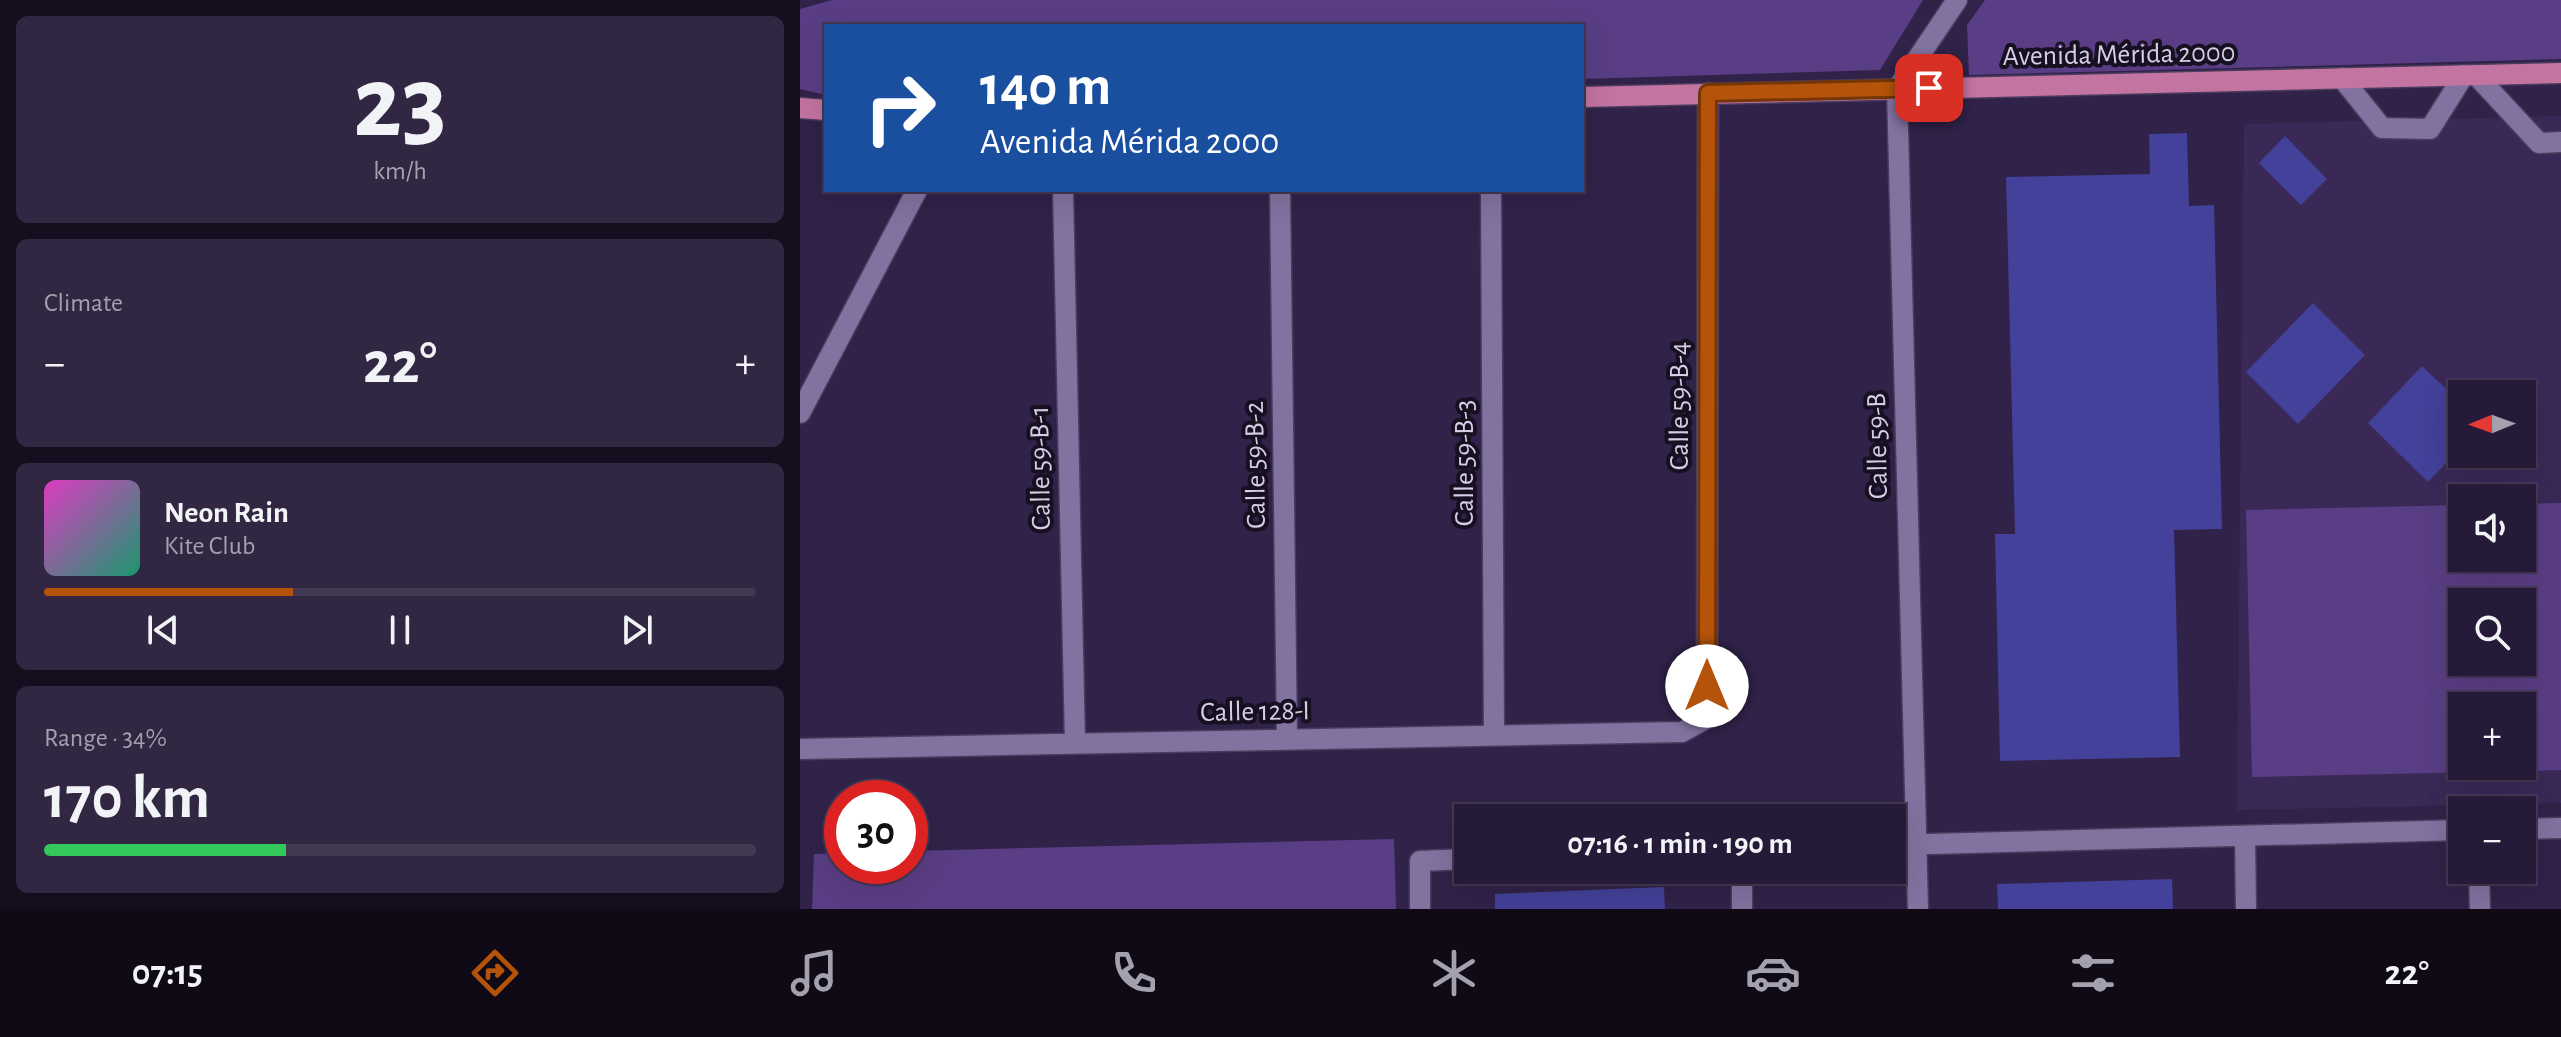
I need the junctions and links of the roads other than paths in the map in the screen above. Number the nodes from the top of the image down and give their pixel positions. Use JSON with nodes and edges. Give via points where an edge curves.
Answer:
{"nodes":[{"id":1,"x":1957,"y":0,"type":"edge"},
{"id":2,"x":2561,"y":73,"type":"edge"},
{"id":3,"x":2470,"y":75,"type":"junction"},
{"id":4,"x":2342,"y":78,"type":"junction"},
{"id":5,"x":1897,"y":89,"type":"junction"},
{"id":6,"x":1708,"y":93,"type":"junction"},
{"id":7,"x":1584,"y":97,"type":"edge"},
{"id":8,"x":800,"y":108,"type":"edge"},
{"id":9,"x":824,"y":113,"type":"edge"},
{"id":10,"x":824,"y":113,"type":"edge"},
{"id":11,"x":800,"y":118,"type":"edge"},
{"id":12,"x":2561,"y":142,"type":"edge"},
{"id":13,"x":916,"y":192,"type":"edge"},
{"id":14,"x":1063,"y":192,"type":"edge"},
{"id":15,"x":1280,"y":192,"type":"edge"},
{"id":16,"x":1491,"y":192,"type":"edge"},
{"id":17,"x":803,"y":401,"type":"edge"},
{"id":18,"x":1707,"y":718,"type":"joint"},
{"id":19,"x":1494,"y":736,"type":"junction"},
{"id":20,"x":1287,"y":740,"type":"junction"},
{"id":21,"x":1075,"y":744,"type":"junction"},
{"id":22,"x":800,"y":749,"type":"edge"},
{"id":23,"x":2561,"y":828,"type":"edge"},
{"id":24,"x":2536,"y":829,"type":"edge"},
{"id":25,"x":2448,"y":830,"type":"edge"},
{"id":26,"x":2245,"y":836,"type":"junction"},
{"id":27,"x":1906,"y":844,"type":"edge"},
{"id":28,"x":1915,"y":844,"type":"junction"},
{"id":29,"x":1454,"y":860,"type":"edge"},
{"id":30,"x":1742,"y":884,"type":"edge"},
{"id":31,"x":2479,"y":884,"type":"edge"},
{"id":32,"x":1420,"y":909,"type":"edge"},
{"id":33,"x":1742,"y":909,"type":"edge"},
{"id":34,"x":1918,"y":909,"type":"edge"},
{"id":35,"x":2246,"y":909,"type":"edge"},
{"id":36,"x":2480,"y":909,"type":"edge"}],
"edges":[{"from":1,"to":5,"type":"street"},
{"from":2,"to":3,"type":"main road","name":"Avenida Mérida 2000"},
{"from":3,"to":4,"type":"main road","name":"Avenida Mérida 2000"},
{"from":3,"to":4,"type":"street","via":[[2430,129],[2382,128]]},
{"from":3,"to":12,"type":"street","via":[[2539,143]]},
{"from":4,"to":5,"type":"main road","name":"Avenida Mérida 2000"},
{"from":5,"to":6,"type":"main road","name":"Avenida Mérida 2000"},
{"from":5,"to":28,"type":"street","name":"Calle 59-B"},
{"from":6,"to":7,"type":"main road","name":"Avenida Mérida 2000"},
{"from":6,"to":18,"type":"street","name":"Calle 59-B-4"},
{"from":8,"to":9,"type":"main road"},
{"from":10,"to":11,"type":"main road"},
{"from":13,"to":17,"type":"street"},
{"from":14,"to":21,"type":"street","name":"Calle 59-B-1"},
{"from":15,"to":20,"type":"street","name":"Calle 59-B-2"},
{"from":16,"to":19,"type":"street","name":"Calle 59-B-3"},
{"from":18,"to":19,"type":"street","name":"Calle 128-I","via":[[1682,732]]},
{"from":19,"to":20,"type":"street","name":"Calle 128-I"},
{"from":20,"to":21,"type":"street","name":"Calle 128-I"},
{"from":21,"to":22,"type":"street","name":"Calle 128-I"},
{"from":23,"to":24,"type":"street"},
{"from":25,"to":26,"type":"street"},
{"from":26,"to":28,"type":"street"},
{"from":26,"to":35,"type":"street"},
{"from":27,"to":28,"type":"street"},
{"from":28,"to":34,"type":"street","name":"Calle 59-B"},
{"from":29,"to":32,"type":"street","via":[[1420,861]]},
{"from":30,"to":33,"type":"street"},
{"from":31,"to":36,"type":"street"}]}
